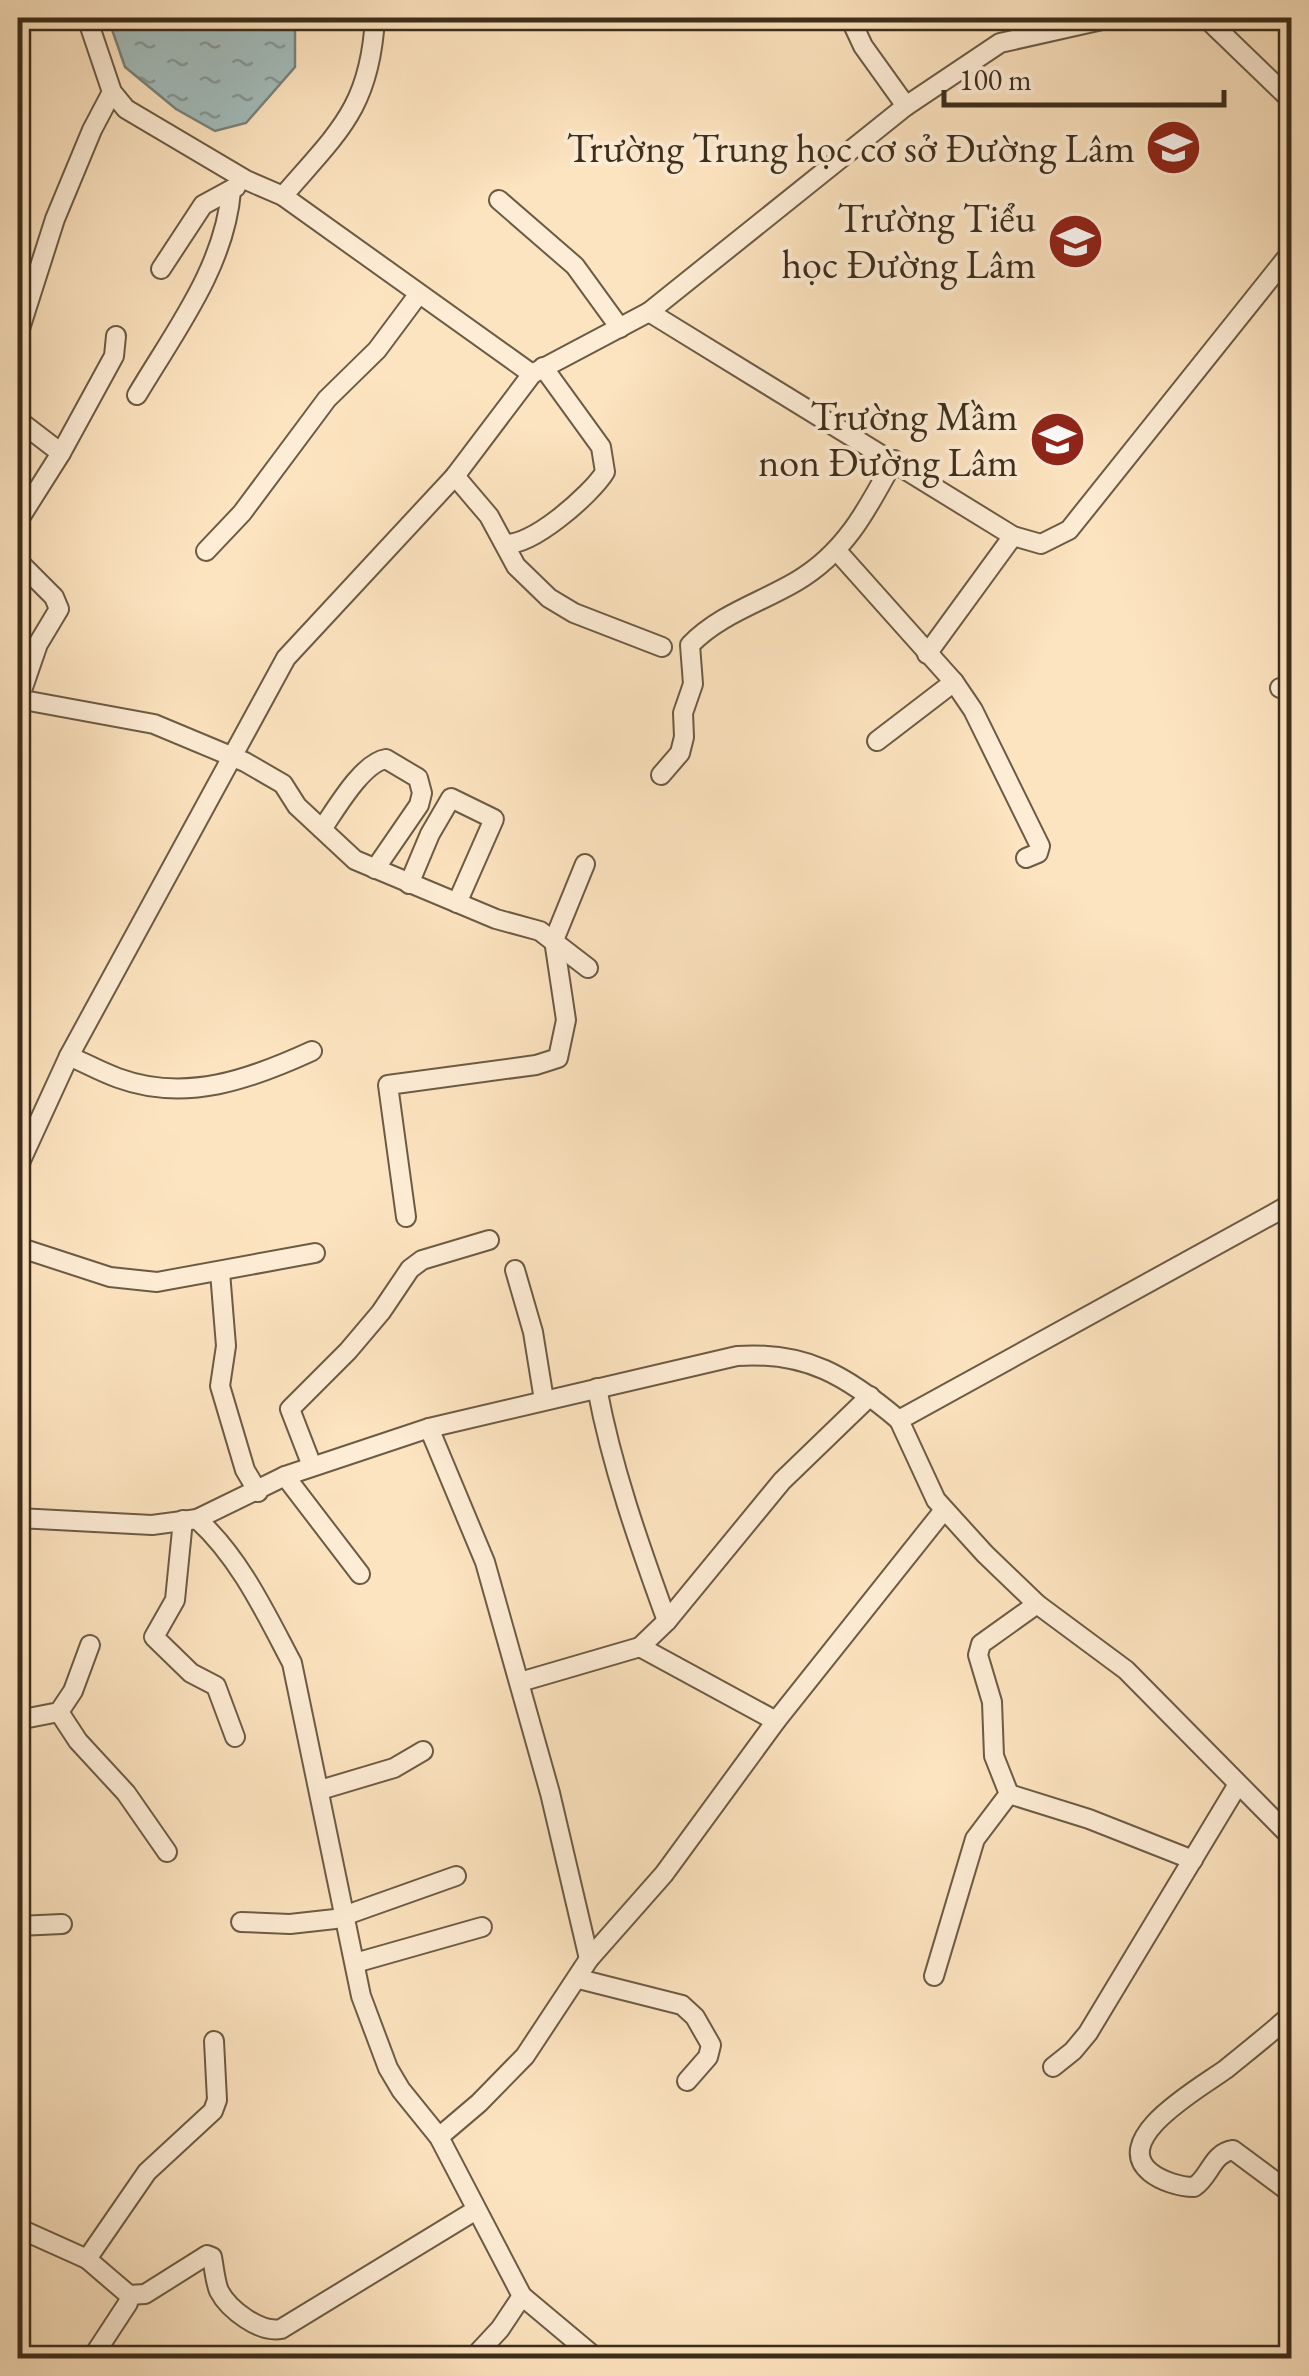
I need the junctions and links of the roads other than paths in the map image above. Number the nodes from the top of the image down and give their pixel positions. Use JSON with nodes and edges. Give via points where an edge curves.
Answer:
{"nodes":[{"id":1,"x":87,"y":18,"type":"edge"},
{"id":2,"x":376,"y":18,"type":"edge"},
{"id":3,"x":850,"y":18,"type":"edge"},
{"id":4,"x":1111,"y":18,"type":"edge"},
{"id":5,"x":1206,"y":18,"type":"edge"},
{"id":6,"x":112,"y":92,"type":"junction"},
{"id":7,"x":1292,"y":102,"type":"edge"},
{"id":8,"x":906,"y":106,"type":"junction"},
{"id":9,"x":239,"y":185,"type":"junction"},
{"id":10,"x":283,"y":196,"type":"junction"},
{"id":11,"x":499,"y":200,"type":"dead end"},
{"id":12,"x":1292,"y":251,"type":"edge"},
{"id":13,"x":161,"y":269,"type":"dead end"},
{"id":14,"x":418,"y":294,"type":"junction"},
{"id":15,"x":648,"y":312,"type":"junction"},
{"id":16,"x":620,"y":328,"type":"junction"},
{"id":17,"x":18,"y":335,"type":"edge"},
{"id":18,"x":116,"y":336,"type":"dead end"},
{"id":19,"x":537,"y":370,"type":"junction"},
{"id":20,"x":137,"y":394,"type":"dead end"},
{"id":21,"x":18,"y":420,"type":"edge"},
{"id":22,"x":61,"y":453,"type":"junction"},
{"id":23,"x":894,"y":460,"type":"junction"},
{"id":24,"x":455,"y":476,"type":"junction"},
{"id":25,"x":18,"y":521,"type":"edge"},
{"id":26,"x":1013,"y":536,"type":"junction"},
{"id":27,"x":504,"y":544,"type":"junction"},
{"id":28,"x":206,"y":551,"type":"dead end"},
{"id":29,"x":837,"y":551,"type":"junction"},
{"id":30,"x":18,"y":562,"type":"edge"},
{"id":31,"x":662,"y":648,"type":"dead end"},
{"id":32,"x":927,"y":654,"type":"junction"},
{"id":33,"x":954,"y":682,"type":"junction"},
{"id":34,"x":18,"y":699,"type":"edge"},
{"id":35,"x":876,"y":741,"type":"dead end"},
{"id":36,"x":232,"y":759,"type":"junction"},
{"id":37,"x":661,"y":775,"type":"dead end"},
{"id":38,"x":322,"y":829,"type":"junction"},
{"id":39,"x":1026,"y":858,"type":"dead end"},
{"id":40,"x":585,"y":864,"type":"dead end"},
{"id":41,"x":374,"y":869,"type":"junction"},
{"id":42,"x":409,"y":884,"type":"junction"},
{"id":43,"x":457,"y":903,"type":"junction"},
{"id":44,"x":554,"y":940,"type":"junction"},
{"id":45,"x":588,"y":968,"type":"dead end"},
{"id":46,"x":312,"y":1050,"type":"dead end"},
{"id":47,"x":68,"y":1056,"type":"junction"},
{"id":48,"x":18,"y":1167,"type":"edge"},
{"id":49,"x":1292,"y":1200,"type":"edge"},
{"id":50,"x":406,"y":1217,"type":"dead end"},
{"id":51,"x":489,"y":1240,"type":"dead end"},
{"id":52,"x":18,"y":1247,"type":"edge"},
{"id":53,"x":316,"y":1253,"type":"dead end"},
{"id":54,"x":515,"y":1270,"type":"dead end"},
{"id":55,"x":220,"y":1272,"type":"junction"},
{"id":56,"x":597,"y":1388,"type":"junction"},
{"id":57,"x":870,"y":1396,"type":"junction"},
{"id":58,"x":544,"y":1400,"type":"junction"},
{"id":59,"x":899,"y":1420,"type":"junction"},
{"id":60,"x":430,"y":1428,"type":"junction"},
{"id":61,"x":312,"y":1466,"type":"junction"},
{"id":62,"x":285,"y":1476,"type":"junction"},
{"id":63,"x":258,"y":1492,"type":"junction"},
{"id":64,"x":944,"y":1510,"type":"junction"},
{"id":65,"x":18,"y":1518,"type":"edge"},
{"id":66,"x":190,"y":1520,"type":"junction"},
{"id":67,"x":360,"y":1574,"type":"dead end"},
{"id":68,"x":1037,"y":1604,"type":"junction"},
{"id":69,"x":667,"y":1621,"type":"junction"},
{"id":70,"x":90,"y":1645,"type":"dead end"},
{"id":71,"x":640,"y":1648,"type":"junction"},
{"id":72,"x":520,"y":1682,"type":"junction"},
{"id":73,"x":59,"y":1712,"type":"junction"},
{"id":74,"x":18,"y":1720,"type":"edge"},
{"id":75,"x":776,"y":1721,"type":"junction"},
{"id":76,"x":235,"y":1737,"type":"dead end"},
{"id":77,"x":424,"y":1751,"type":"dead end"},
{"id":78,"x":1237,"y":1786,"type":"junction"},
{"id":79,"x":320,"y":1790,"type":"junction"},
{"id":80,"x":1009,"y":1794,"type":"junction"},
{"id":81,"x":1292,"y":1838,"type":"edge"},
{"id":82,"x":167,"y":1852,"type":"dead end"},
{"id":83,"x":1193,"y":1860,"type":"junction"},
{"id":84,"x":456,"y":1876,"type":"dead end"},
{"id":85,"x":346,"y":1915,"type":"junction"},
{"id":86,"x":241,"y":1922,"type":"dead end"},
{"id":87,"x":62,"y":1924,"type":"dead end"},
{"id":88,"x":18,"y":1926,"type":"edge"},
{"id":89,"x":482,"y":1927,"type":"dead end"},
{"id":90,"x":589,"y":1960,"type":"junction"},
{"id":91,"x":355,"y":1963,"type":"junction"},
{"id":92,"x":934,"y":1976,"type":"dead end"},
{"id":93,"x":579,"y":1979,"type":"junction"},
{"id":94,"x":1292,"y":2014,"type":"edge"},
{"id":95,"x":214,"y":2040,"type":"dead end"},
{"id":96,"x":1053,"y":2067,"type":"dead end"},
{"id":97,"x":687,"y":2081,"type":"dead end"},
{"id":98,"x":438,"y":2137,"type":"junction"},
{"id":99,"x":1292,"y":2194,"type":"edge"},
{"id":100,"x":476,"y":2210,"type":"junction"},
{"id":101,"x":18,"y":2228,"type":"edge"},
{"id":102,"x":88,"y":2260,"type":"junction"},
{"id":103,"x":129,"y":2295,"type":"junction"},
{"id":104,"x":522,"y":2296,"type":"junction"},
{"id":105,"x":589,"y":2356,"type":"edge"},
{"id":106,"x":92,"y":2358,"type":"edge"},
{"id":107,"x":473,"y":2358,"type":"edge"}],
"edges":[{"from":1,"to":6,"type":"street"},
{"from":2,"to":10,"type":"street","via":[[367,80],[351,114]]},
{"from":3,"to":8,"type":"street"},
{"from":4,"to":8,"type":"street","via":[[1000,43]]},
{"from":5,"to":7,"type":"street"},
{"from":6,"to":9,"type":"street"},
{"from":6,"to":17,"type":"street","via":[[56,219]]},
{"from":8,"to":15,"type":"street"},
{"from":9,"to":10,"type":"street"},
{"from":9,"to":13,"type":"street","via":[[202,205]]},
{"from":9,"to":20,"type":"street","via":[[217,254]]},
{"from":10,"to":14,"type":"street"},
{"from":11,"to":16,"type":"street","via":[[575,266]]},
{"from":12,"to":26,"type":"street","via":[[1069,530],[1041,544]]},
{"from":14,"to":19,"type":"street"},
{"from":14,"to":28,"type":"street"},
{"from":15,"to":16,"type":"street"},
{"from":15,"to":23,"type":"street"},
{"from":16,"to":19,"type":"street"},
{"from":18,"to":22,"type":"street","via":[[114,356]]},
{"from":19,"to":24,"type":"street"},
{"from":19,"to":27,"type":"street","via":[[601,448],[606,472],[563,516],[526,541]]},
{"from":21,"to":22,"type":"street"},
{"from":22,"to":25,"type":"street"},
{"from":23,"to":26,"type":"street"},
{"from":23,"to":29,"type":"street"},
{"from":24,"to":27,"type":"street","via":[[490,516]]},
{"from":24,"to":36,"type":"street","via":[[286,658]]},
{"from":26,"to":32,"type":"street"},
{"from":27,"to":31,"type":"street","via":[[524,576],[558,604]]},
{"from":29,"to":32,"type":"street"},
{"from":29,"to":37,"type":"street","via":[[799,580],[708,626],[690,646],[684,737]]},
{"from":30,"to":34,"type":"street","via":[[58,609]]},
{"from":32,"to":33,"type":"street"},
{"from":33,"to":35,"type":"street"},
{"from":33,"to":39,"type":"street","via":[[1040,846]]},
{"from":34,"to":36,"type":"street","via":[[154,724]]},
{"from":36,"to":38,"type":"street","via":[[283,784]]},
{"from":36,"to":47,"type":"street"},
{"from":38,"to":41,"type":"street"},
{"from":38,"to":41,"type":"street","via":[[376,760],[386,758],[418,778],[419,805]]},
{"from":40,"to":44,"type":"street"},
{"from":41,"to":42,"type":"street"},
{"from":42,"to":43,"type":"street"},
{"from":42,"to":43,"type":"street","via":[[451,798],[494,819]]},
{"from":43,"to":44,"type":"street"},
{"from":44,"to":45,"type":"street"},
{"from":44,"to":50,"type":"street","via":[[566,1020],[558,1058],[388,1085]]},
{"from":46,"to":47,"type":"street","via":[[262,1074],[194,1090],[121,1080]]},
{"from":47,"to":48,"type":"street"},
{"from":49,"to":59,"type":"street"},
{"from":51,"to":61,"type":"street","via":[[410,1269],[381,1312],[290,1409]]},
{"from":52,"to":55,"type":"street","via":[[110,1277],[157,1282]]},
{"from":53,"to":55,"type":"street"},
{"from":54,"to":58,"type":"street"},
{"from":55,"to":63,"type":"street","via":[[226,1346],[220,1386]]},
{"from":56,"to":57,"type":"street","via":[[767,1354],[838,1374]]},
{"from":56,"to":58,"type":"street"},
{"from":56,"to":69,"type":"street","via":[[618,1478]]},
{"from":57,"to":59,"type":"street"},
{"from":57,"to":69,"type":"street","via":[[782,1481]]},
{"from":58,"to":60,"type":"street"},
{"from":59,"to":64,"type":"street"},
{"from":60,"to":61,"type":"street"},
{"from":60,"to":72,"type":"street","via":[[485,1562]]},
{"from":61,"to":62,"type":"street"},
{"from":62,"to":63,"type":"street"},
{"from":62,"to":67,"type":"street"},
{"from":63,"to":66,"type":"street"},
{"from":64,"to":68,"type":"street"},
{"from":64,"to":75,"type":"street"},
{"from":65,"to":66,"type":"street","via":[[152,1525]]},
{"from":66,"to":76,"type":"street","via":[[175,1600],[154,1637],[191,1673],[216,1686]]},
{"from":66,"to":79,"type":"street","via":[[221,1540],[269,1615],[292,1663]]},
{"from":68,"to":78,"type":"street","via":[[1126,1670]]},
{"from":68,"to":80,"type":"street","via":[[981,1644],[978,1656],[992,1702],[994,1756]]},
{"from":69,"to":71,"type":"street"},
{"from":70,"to":73,"type":"street"},
{"from":71,"to":72,"type":"street"},
{"from":71,"to":75,"type":"street"},
{"from":72,"to":90,"type":"street"},
{"from":73,"to":74,"type":"street"},
{"from":73,"to":82,"type":"street"},
{"from":75,"to":90,"type":"street","via":[[664,1874]]},
{"from":77,"to":79,"type":"street","via":[[394,1768]]},
{"from":78,"to":81,"type":"street"},
{"from":78,"to":83,"type":"street"},
{"from":79,"to":85,"type":"street"},
{"from":80,"to":83,"type":"street"},
{"from":80,"to":92,"type":"street","via":[[975,1839]]},
{"from":83,"to":96,"type":"street","via":[[1088,2033]]},
{"from":84,"to":85,"type":"street"},
{"from":85,"to":86,"type":"street","via":[[290,1924]]},
{"from":85,"to":91,"type":"street"},
{"from":87,"to":88,"type":"street"},
{"from":89,"to":91,"type":"street"},
{"from":90,"to":93,"type":"street"},
{"from":91,"to":98,"type":"street","via":[[388,2068]]},
{"from":93,"to":97,"type":"street","via":[[682,2005],[696,2017],[710,2044]]},
{"from":93,"to":98,"type":"street","via":[[525,2056]]},
{"from":94,"to":99,"type":"street","via":[[1162,2115],[1139,2153],[1156,2178],[1194,2188],[1219,2156],[1233,2150]]},
{"from":95,"to":102,"type":"street","via":[[213,2111],[147,2172]]},
{"from":98,"to":100,"type":"street"},
{"from":100,"to":103,"type":"street","via":[[270,2332],[219,2290],[207,2255],[145,2294]]},
{"from":100,"to":104,"type":"street"},
{"from":101,"to":102,"type":"street"},
{"from":102,"to":103,"type":"street"},
{"from":103,"to":106,"type":"street"},
{"from":104,"to":105,"type":"street"},
{"from":104,"to":107,"type":"street"}]}
